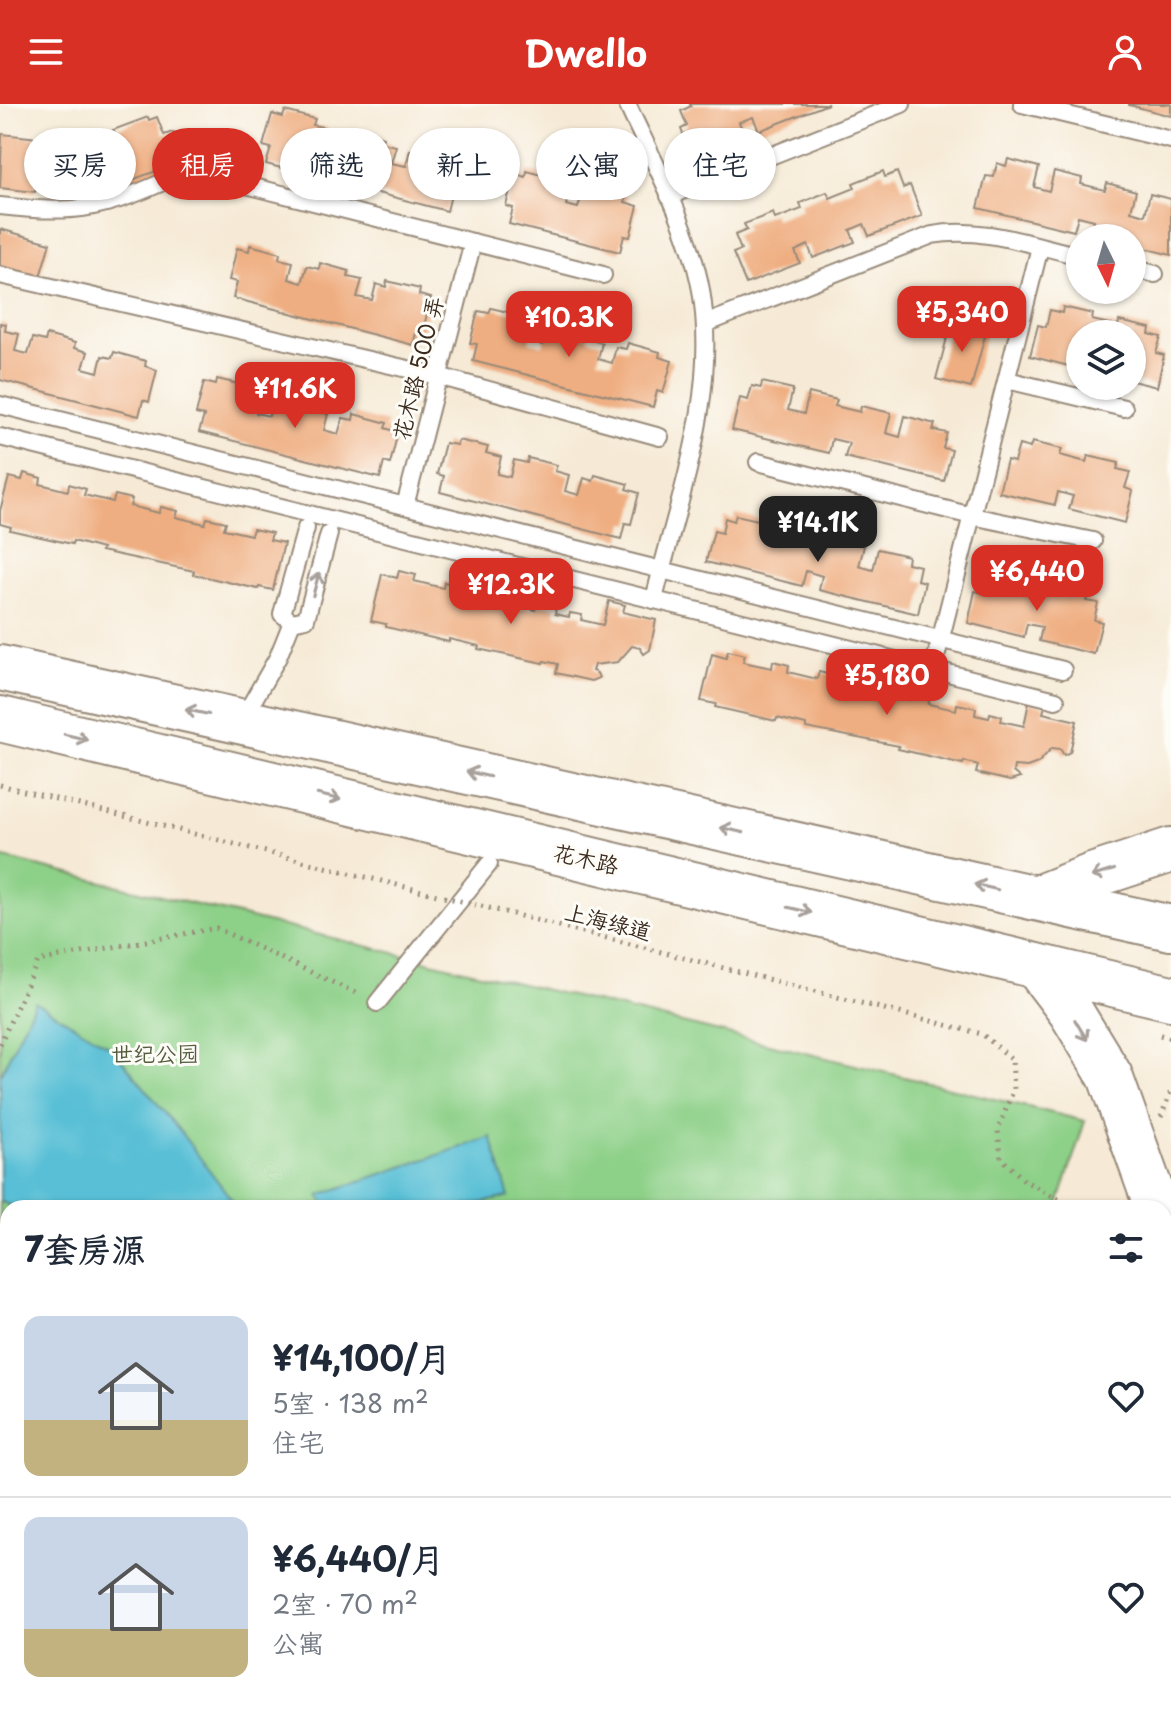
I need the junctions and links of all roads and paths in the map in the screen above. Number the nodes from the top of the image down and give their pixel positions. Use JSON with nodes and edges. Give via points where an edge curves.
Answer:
{"nodes":[{"id":1,"x":627,"y":104,"type":"edge"},
{"id":2,"x":902,"y":104,"type":"edge"},
{"id":3,"x":1022,"y":104,"type":"edge"},
{"id":4,"x":1171,"y":140,"type":"edge"},
{"id":5,"x":776,"y":154,"type":"edge"},
{"id":6,"x":664,"y":185,"type":"edge"},
{"id":7,"x":152,"y":187,"type":"edge"},
{"id":8,"x":264,"y":190,"type":"edge"},
{"id":9,"x":671,"y":200,"type":"edge"},
{"id":10,"x":0,"y":206,"type":"edge"},
{"id":11,"x":473,"y":242,"type":"junction"},
{"id":12,"x":1040,"y":247,"type":"junction"},
{"id":13,"x":1066,"y":253,"type":"edge"},
{"id":14,"x":1146,"y":272,"type":"edge"},
{"id":15,"x":1155,"y":274,"type":"dead end"},
{"id":16,"x":0,"y":275,"type":"edge"},
{"id":17,"x":603,"y":275,"type":"dead end"},
{"id":18,"x":705,"y":324,"type":"junction"},
{"id":19,"x":438,"y":376,"type":"junction"},
{"id":20,"x":1007,"y":380,"type":"junction"},
{"id":21,"x":0,"y":405,"type":"edge"},
{"id":22,"x":1124,"y":408,"type":"dead end"},
{"id":23,"x":0,"y":437,"type":"edge"},
{"id":24,"x":660,"y":437,"type":"dead end"},
{"id":25,"x":758,"y":462,"type":"dead end"},
{"id":26,"x":276,"y":474,"type":"junction"},
{"id":27,"x":398,"y":504,"type":"junction"},
{"id":28,"x":285,"y":508,"type":"junction"},
{"id":29,"x":972,"y":516,"type":"junction"},
{"id":30,"x":306,"y":528,"type":"junction"},
{"id":31,"x":364,"y":528,"type":"junction"},
{"id":32,"x":329,"y":534,"type":"junction"},
{"id":33,"x":1093,"y":541,"type":"dead end"},
{"id":34,"x":661,"y":569,"type":"junction"},
{"id":35,"x":654,"y":600,"type":"junction"},
{"id":36,"x":292,"y":622,"type":"junction"},
{"id":37,"x":941,"y":639,"type":"junction"},
{"id":38,"x":0,"y":668,"type":"edge"},
{"id":39,"x":933,"y":669,"type":"junction"},
{"id":40,"x":1063,"y":670,"type":"dead end"},
{"id":41,"x":1056,"y":700,"type":"dead end"},
{"id":42,"x":0,"y":719,"type":"edge"},
{"id":43,"x":242,"y":721,"type":"junction"},
{"id":44,"x":0,"y":785,"type":"edge"},
{"id":45,"x":1171,"y":850,"type":"edge"},
{"id":46,"x":489,"y":864,"type":"dead end"},
{"id":47,"x":1037,"y":898,"type":"junction"},
{"id":48,"x":1171,"y":928,"type":"edge"},
{"id":49,"x":1036,"y":966,"type":"junction"},
{"id":50,"x":1171,"y":998,"type":"edge"},
{"id":51,"x":377,"y":1003,"type":"joint"},
{"id":52,"x":0,"y":1044,"type":"edge"},
{"id":53,"x":1171,"y":1179,"type":"edge"},
{"id":54,"x":1060,"y":1200,"type":"edge"},
{"id":55,"x":1156,"y":1200,"type":"edge"},
{"id":56,"x":1162,"y":1200,"type":"edge"}],
"edges":[{"from":1,"to":6,"type":"lane"},
{"from":2,"to":5,"type":"lane"},
{"from":3,"to":4,"type":"lane"},
{"from":7,"to":10,"type":"lane","via":[[122,201],[81,209]]},
{"from":8,"to":11,"type":"lane"},
{"from":9,"to":18,"type":"lane","via":[[692,255]]},
{"from":11,"to":17,"type":"lane"},
{"from":11,"to":19,"type":"lane","name":"花木路 500 弄"},
{"from":12,"to":13,"type":"lane"},
{"from":12,"to":18,"type":"lane","via":[[976,232],[932,235]]},
{"from":12,"to":20,"type":"lane"},
{"from":14,"to":15,"type":"lane"},
{"from":16,"to":19,"type":"lane"},
{"from":18,"to":34,"type":"lane","via":[[693,457]]},
{"from":19,"to":24,"type":"lane"},
{"from":19,"to":27,"type":"lane","name":"花木路 500 弄"},
{"from":20,"to":22,"type":"lane"},
{"from":20,"to":29,"type":"lane"},
{"from":21,"to":26,"type":"lane"},
{"from":23,"to":28,"type":"lane"},
{"from":25,"to":29,"type":"lane"},
{"from":26,"to":27,"type":"lane"},
{"from":26,"to":28,"type":"lane"},
{"from":27,"to":31,"type":"lane"},
{"from":27,"to":34,"type":"lane"},
{"from":28,"to":30,"type":"lane"},
{"from":28,"to":31,"type":"lane"},
{"from":29,"to":33,"type":"lane"},
{"from":29,"to":37,"type":"lane"},
{"from":30,"to":32,"type":"lane"},
{"from":30,"to":36,"type":"lane","via":[[282,614]]},
{"from":31,"to":32,"type":"lane"},
{"from":31,"to":35,"type":"lane"},
{"from":36,"to":32,"type":"lane","one_way":true,"via":[[306,619]]},
{"from":34,"to":35,"type":"lane"},
{"from":34,"to":37,"type":"lane"},
{"from":35,"to":39,"type":"lane"},
{"from":36,"to":43,"type":"lane"},
{"from":37,"to":39,"type":"lane"},
{"from":37,"to":40,"type":"lane"},
{"from":43,"to":38,"type":"main road","one_way":true},
{"from":39,"to":41,"type":"lane"},
{"from":42,"to":49,"type":"main road","name":"花木路","one_way":true},
{"from":47,"to":43,"type":"main road","one_way":true},
{"from":44,"to":54,"type":"path","name":"上海绿道","bridge":true,"via":[[982,1034],[1012,1059],[1014,1089],[998,1129],[1001,1158],[1025,1181]]},
{"from":45,"to":47,"type":"main road","one_way":true},
{"from":46,"to":51,"type":"lane"},
{"from":47,"to":48,"type":"main road"},
{"from":49,"to":50,"type":"main road","name":"花木路"},
{"from":49,"to":55,"type":"main road","one_way":true,"via":[[1110,1076]]},
{"from":51,"to":52,"type":"path","via":[[216,928],[38,961]]},
{"from":53,"to":56,"type":"main road"}]}
